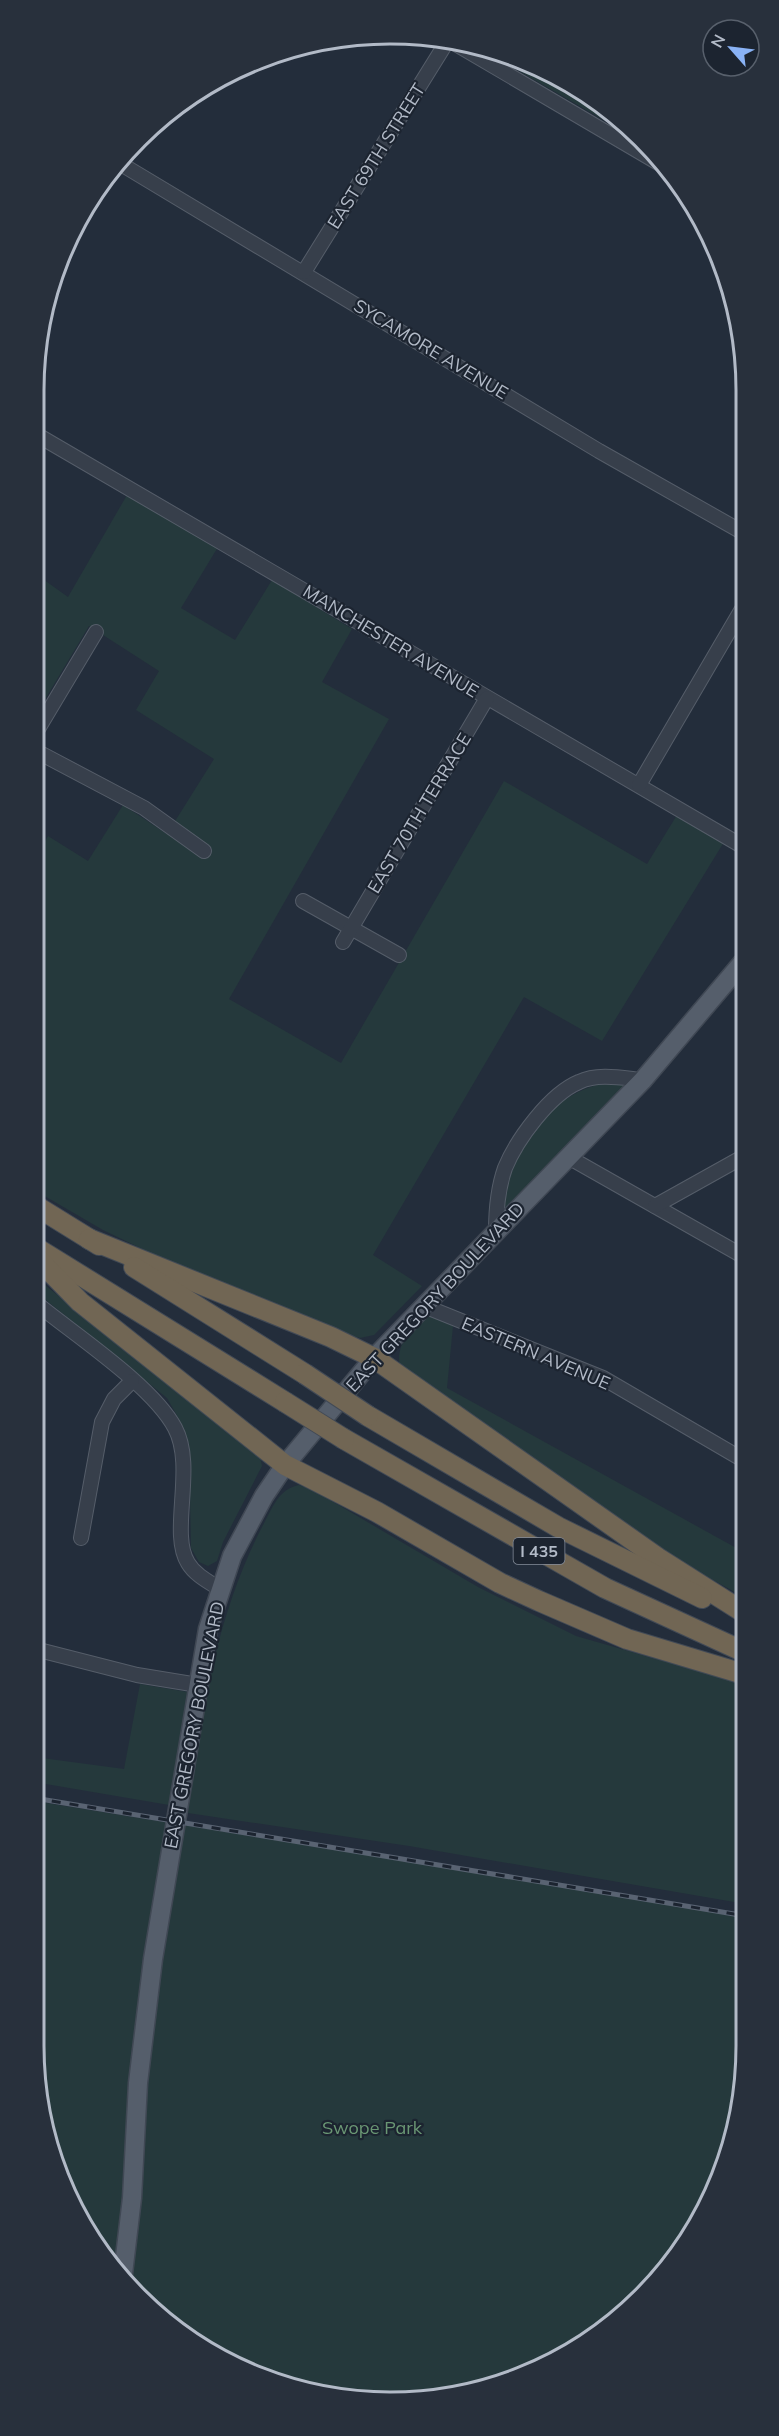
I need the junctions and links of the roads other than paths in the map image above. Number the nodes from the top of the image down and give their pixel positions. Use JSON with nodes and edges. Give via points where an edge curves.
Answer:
{"nodes":[{"id":1,"x":443,"y":48,"type":"edge"},
{"id":2,"x":470,"y":53,"type":"edge"},
{"id":3,"x":643,"y":154,"type":"edge"},
{"id":4,"x":125,"y":166,"type":"edge"},
{"id":5,"x":304,"y":272,"type":"junction"},
{"id":6,"x":44,"y":439,"type":"edge"},
{"id":7,"x":736,"y":528,"type":"edge"},
{"id":8,"x":736,"y":619,"type":"edge"},
{"id":9,"x":96,"y":632,"type":"dead end"},
{"id":10,"x":487,"y":698,"type":"junction"},
{"id":11,"x":44,"y":719,"type":"edge"},
{"id":12,"x":44,"y":755,"type":"edge"},
{"id":13,"x":639,"y":785,"type":"junction"},
{"id":14,"x":736,"y":842,"type":"edge"},
{"id":15,"x":204,"y":851,"type":"dead end"},
{"id":16,"x":303,"y":901,"type":"dead end"},
{"id":17,"x":351,"y":928,"type":"junction"},
{"id":18,"x":343,"y":942,"type":"dead end"},
{"id":19,"x":399,"y":955,"type":"dead end"},
{"id":20,"x":736,"y":970,"type":"edge"},
{"id":21,"x":642,"y":1080,"type":"junction"},
{"id":22,"x":570,"y":1158,"type":"junction"},
{"id":23,"x":736,"y":1161,"type":"edge"},
{"id":24,"x":655,"y":1206,"type":"junction"},
{"id":25,"x":44,"y":1211,"type":"edge"},
{"id":26,"x":496,"y":1231,"type":"junction"},
{"id":27,"x":89,"y":1239,"type":"junction"},
{"id":28,"x":44,"y":1252,"type":"edge"},
{"id":29,"x":736,"y":1252,"type":"edge"},
{"id":30,"x":44,"y":1265,"type":"edge"},
{"id":31,"x":424,"y":1306,"type":"junction"},
{"id":32,"x":44,"y":1310,"type":"edge"},
{"id":33,"x":374,"y":1358,"type":"junction"},
{"id":34,"x":132,"y":1381,"type":"junction"},
{"id":35,"x":736,"y":1455,"type":"edge"},
{"id":36,"x":285,"y":1465,"type":"junction"},
{"id":37,"x":81,"y":1538,"type":"dead end"},
{"id":38,"x":220,"y":1589,"type":"junction"},
{"id":39,"x":736,"y":1607,"type":"edge"},
{"id":40,"x":736,"y":1613,"type":"edge"},
{"id":41,"x":736,"y":1648,"type":"edge"},
{"id":42,"x":44,"y":1651,"type":"edge"},
{"id":43,"x":736,"y":1672,"type":"edge"},
{"id":44,"x":198,"y":1685,"type":"junction"},
{"id":45,"x":124,"y":2268,"type":"edge"}],
"edges":[{"from":1,"to":5,"type":"street","name":"EAST 69TH STREET"},
{"from":2,"to":3,"type":"street"},
{"from":4,"to":5,"type":"street","name":"SYCAMORE AVENUE"},
{"from":5,"to":7,"type":"street","name":"SYCAMORE AVENUE","via":[[599,451]]},
{"from":6,"to":10,"type":"street","name":"MANCHESTER AVENUE"},
{"from":8,"to":13,"type":"street"},
{"from":9,"to":11,"type":"street"},
{"from":10,"to":13,"type":"street","name":"MANCHESTER AVENUE"},
{"from":10,"to":17,"type":"street","name":"EAST 70TH TERRACE"},
{"from":12,"to":15,"type":"street","via":[[144,808]]},
{"from":13,"to":14,"type":"street","name":"MANCHESTER AVENUE"},
{"from":16,"to":17,"type":"street"},
{"from":17,"to":18,"type":"street","name":"EAST 70TH TERRACE"},
{"from":17,"to":19,"type":"street"},
{"from":20,"to":21,"type":"main road","name":"EAST GREGORY BOULEVARD"},
{"from":21,"to":22,"type":"main road","name":"EAST GREGORY BOULEVARD"},
{"from":21,"to":26,"type":"street","via":[[606,1077],[579,1082],[547,1105],[506,1166],[496,1210]]},
{"from":22,"to":24,"type":"street"},
{"from":22,"to":26,"type":"main road","name":"EAST GREGORY BOULEVARD"},
{"from":23,"to":24,"type":"street"},
{"from":24,"to":29,"type":"street"},
{"from":25,"to":27,"type":"highway","number":"I 435"},
{"from":26,"to":31,"type":"main road","name":"EAST GREGORY BOULEVARD"},
{"from":27,"to":33,"type":"highway"},
{"from":27,"to":40,"type":"highway","number":"I 435","bridge":true,"via":[[368,1416],[558,1527]]},
{"from":28,"to":41,"type":"highway","number":"I 435","bridge":true,"via":[[344,1439],[605,1588]]},
{"from":30,"to":36,"type":"highway","via":[[80,1302]]},
{"from":31,"to":33,"type":"main road","name":"EAST GREGORY BOULEVARD"},
{"from":31,"to":35,"type":"street","name":"EASTERN AVENUE","via":[[603,1378]]},
{"from":32,"to":34,"type":"street"},
{"from":33,"to":36,"type":"main road","name":"EAST GREGORY BOULEVARD"},
{"from":33,"to":39,"type":"highway","via":[[658,1558]]},
{"from":34,"to":37,"type":"street","via":[[114,1399],[102,1422]]},
{"from":34,"to":38,"type":"street","via":[[160,1404],[176,1430],[184,1462],[183,1552],[194,1571]]},
{"from":36,"to":38,"type":"main road","name":"EAST GREGORY BOULEVARD","via":[[246,1529]]},
{"from":36,"to":43,"type":"highway","via":[[539,1601],[627,1639]]},
{"from":38,"to":44,"type":"main road","name":"EAST GREGORY BOULEVARD"},
{"from":42,"to":44,"type":"street","via":[[137,1675]]},
{"from":44,"to":45,"type":"main road","name":"EAST GREGORY BOULEVARD","via":[[145,2021]]}]}
